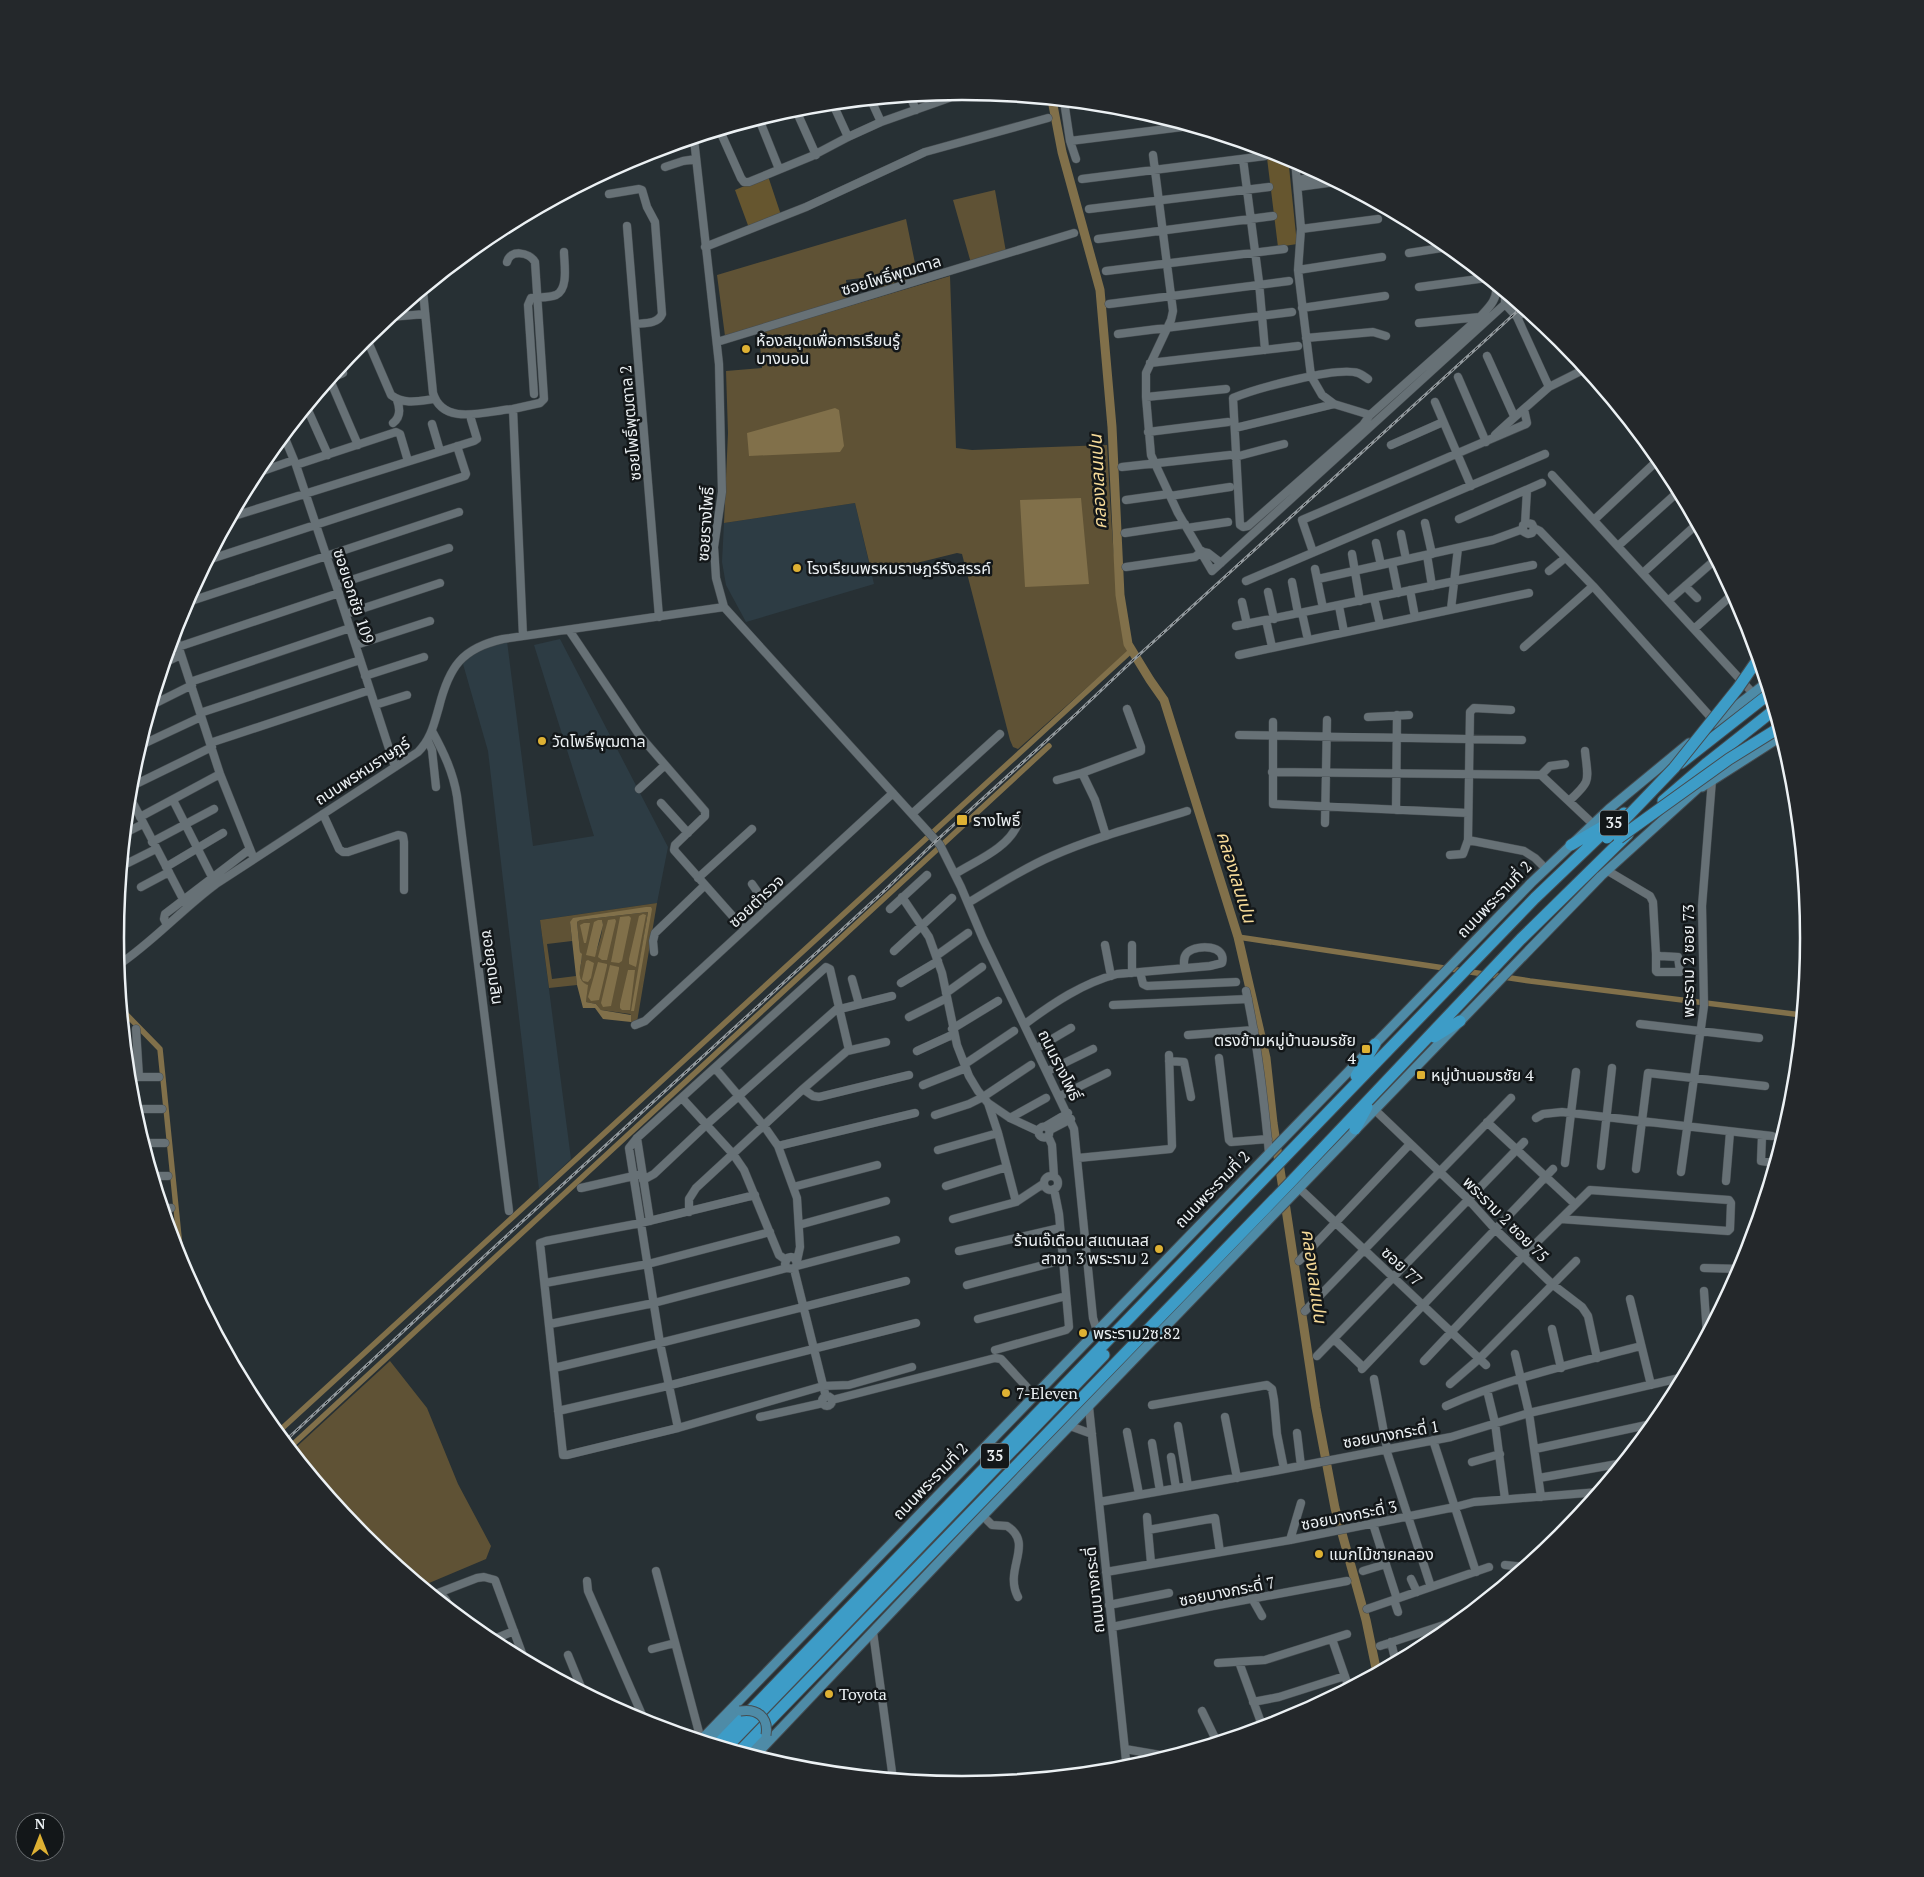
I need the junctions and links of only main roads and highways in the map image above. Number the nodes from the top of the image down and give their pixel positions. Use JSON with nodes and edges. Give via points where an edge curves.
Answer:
{"nodes":[{"id":1,"x":1754,"y":664,"type":"edge"},
{"id":2,"x":1760,"y":680,"type":"edge"},
{"id":3,"x":1761,"y":687,"type":"edge"},
{"id":4,"x":1765,"y":697,"type":"edge"},
{"id":5,"x":1770,"y":713,"type":"edge"},
{"id":6,"x":1726,"y":714,"type":"junction"},
{"id":7,"x":1773,"y":728,"type":"edge"},
{"id":8,"x":1774,"y":731,"type":"edge"},
{"id":9,"x":1776,"y":739,"type":"edge"},
{"id":10,"x":1693,"y":792,"type":"junction"},
{"id":11,"x":1619,"y":818,"type":"junction"},
{"id":12,"x":1571,"y":845,"type":"junction"},
{"id":13,"x":1460,"y":1021,"type":"junction"},
{"id":14,"x":1376,"y":1044,"type":"junction"},
{"id":15,"x":1422,"y":1044,"type":"junction"},
{"id":16,"x":1375,"y":1093,"type":"junction"},
{"id":17,"x":1355,"y":1129,"type":"junction"},
{"id":18,"x":1302,"y":1138,"type":"junction"},
{"id":19,"x":1294,"y":1186,"type":"junction"},
{"id":20,"x":759,"y":1722,"type":"junction"},
{"id":21,"x":704,"y":1737,"type":"edge"},
{"id":22,"x":714,"y":1739,"type":"edge"},
{"id":23,"x":721,"y":1741,"type":"edge"},
{"id":24,"x":731,"y":1744,"type":"edge"},
{"id":25,"x":741,"y":1747,"type":"edge"},
{"id":26,"x":743,"y":1747,"type":"edge"},
{"id":27,"x":751,"y":1750,"type":"edge"},
{"id":28,"x":759,"y":1751,"type":"edge"}],
"edges":[{"from":1,"to":20,"type":"highway","bridge":true,"via":[[1664,780],[1528,914]]},
{"from":2,"to":6,"type":"main road"},
{"from":3,"to":6,"type":"main road","name":"ถนนพระรามที่ 2","number":"35"},
{"from":4,"to":11,"type":"highway","name":"ถนนพระรามที่ 2","number":"35","via":[[1685,760]]},
{"from":5,"to":15,"type":"highway","number":"35","via":[[1643,820],[1580,880]]},
{"from":6,"to":12,"type":"main road","name":"ถนนพระรามที่ 2","number":"35","via":[[1638,785]]},
{"from":7,"to":10,"type":"main road","number":"35"},
{"from":8,"to":20,"type":"highway","bridge":true,"via":[[1729,759],[1619,838],[1578,876]]},
{"from":9,"to":10,"type":"main road"},
{"from":10,"to":13,"type":"main road","number":"35","via":[[1608,871]]},
{"from":11,"to":12,"type":"highway"},
{"from":11,"to":18,"type":"highway","name":"ถนนพระรามที่ 2","number":"35","via":[[1535,898]]},
{"from":12,"to":14,"type":"main road","name":"ถนนพระรามที่ 2","number":"35"},
{"from":13,"to":15,"type":"highway"},
{"from":13,"to":17,"type":"main road","number":"35"},
{"from":14,"to":18,"type":"highway","via":[[1356,1076]]},
{"from":14,"to":21,"type":"main road","name":"ถนนพระรามที่ 2","number":"35"},
{"from":15,"to":16,"type":"highway","number":"35"},
{"from":16,"to":17,"type":"highway"},
{"from":16,"to":19,"type":"highway","number":"35"},
{"from":17,"to":19,"type":"main road","number":"35"},
{"from":18,"to":23,"type":"highway","name":"ถนนพระรามที่ 2","number":"35"},
{"from":19,"to":26,"type":"highway","number":"35","via":[[1276,1197]]},
{"from":19,"to":28,"type":"main road","number":"35","via":[[1289,1199]]},
{"from":20,"to":24,"type":"highway"},
{"from":20,"to":25,"type":"highway"},
{"from":22,"to":27,"type":"main road","bridge":true,"via":[[740,1711],[752,1710],[764,1718],[766,1735]]}]}
